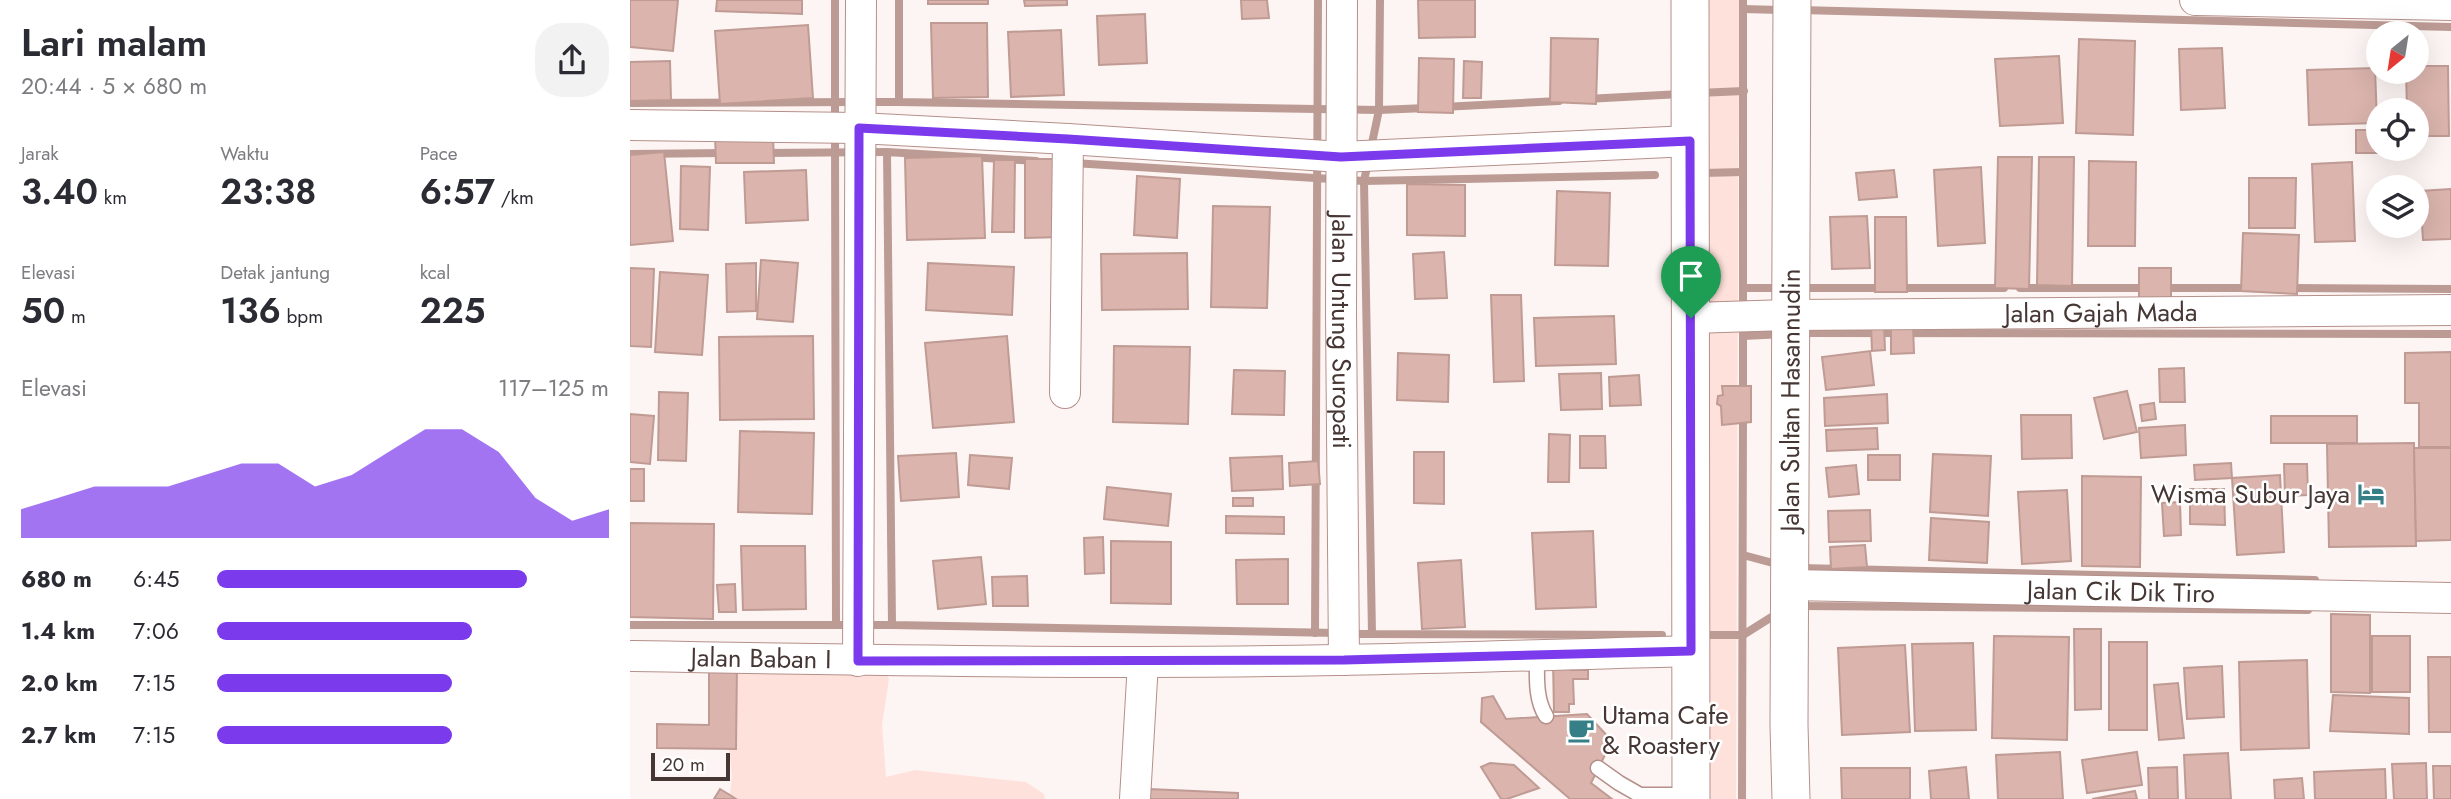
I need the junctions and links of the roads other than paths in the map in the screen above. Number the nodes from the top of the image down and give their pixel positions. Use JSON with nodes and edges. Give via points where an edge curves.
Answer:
{"nodes":[{"id":1,"x":861,"y":0,"type":"edge"},
{"id":2,"x":1342,"y":0,"type":"edge"},
{"id":3,"x":1690,"y":0,"type":"edge"},
{"id":4,"x":1792,"y":0,"type":"edge"},
{"id":5,"x":2195,"y":0,"type":"edge"},
{"id":6,"x":2451,"y":5,"type":"edge"},
{"id":7,"x":630,"y":125,"type":"edge"},
{"id":8,"x":1068,"y":139,"type":"junction"},
{"id":9,"x":1690,"y":141,"type":"junction"},
{"id":10,"x":859,"y":144,"type":"junction"},
{"id":11,"x":1341,"y":157,"type":"junction"},
{"id":12,"x":2451,"y":310,"type":"edge"},
{"id":13,"x":1791,"y":315,"type":"junction"},
{"id":14,"x":1691,"y":318,"type":"junction"},
{"id":15,"x":1066,"y":393,"type":"dead end"},
{"id":16,"x":1790,"y":585,"type":"junction"},
{"id":17,"x":2451,"y":598,"type":"edge"},
{"id":18,"x":1691,"y":651,"type":"junction"},
{"id":19,"x":1537,"y":655,"type":"junction"},
{"id":20,"x":630,"y":656,"type":"edge"},
{"id":21,"x":1344,"y":660,"type":"junction"},
{"id":22,"x":858,"y":661,"type":"junction"},
{"id":23,"x":1143,"y":662,"type":"junction"},
{"id":24,"x":1546,"y":716,"type":"dead end"},
{"id":25,"x":1598,"y":768,"type":"dead end"},
{"id":26,"x":1691,"y":797,"type":"edge"},
{"id":27,"x":1135,"y":799,"type":"edge"},
{"id":28,"x":1791,"y":799,"type":"edge"}],
"edges":[{"from":1,"to":10,"type":"street"},
{"from":2,"to":11,"type":"street","name":"Jalan Untung Suropati"},
{"from":3,"to":9,"type":"street"},
{"from":4,"to":13,"type":"street","name":"Jalan Sultan Hasannudin"},
{"from":5,"to":6,"type":"street"},
{"from":7,"to":10,"type":"street"},
{"from":8,"to":10,"type":"street"},
{"from":8,"to":11,"type":"street"},
{"from":8,"to":15,"type":"street"},
{"from":9,"to":11,"type":"street"},
{"from":9,"to":14,"type":"street"},
{"from":10,"to":22,"type":"street"},
{"from":11,"to":21,"type":"street","name":"Jalan Untung Suropati"},
{"from":12,"to":13,"type":"street","name":"Jalan Gajah Mada"},
{"from":13,"to":14,"type":"street","name":"Jalan Gajah Mada"},
{"from":13,"to":16,"type":"street","name":"Jalan Sultan Hasannudin"},
{"from":14,"to":18,"type":"street"},
{"from":16,"to":17,"type":"street","name":"Jalan Cik Dik Tiro"},
{"from":16,"to":28,"type":"street","name":"Jalan Sultan Hasannudin"},
{"from":18,"to":19,"type":"street","name":"Jalan Baban I"},
{"from":18,"to":26,"type":"street"},
{"from":19,"to":21,"type":"street","name":"Jalan Baban I"},
{"from":19,"to":24,"type":"lane","via":[[1537,689]]},
{"from":20,"to":22,"type":"street","name":"Jalan Baban I"},
{"from":21,"to":23,"type":"street","name":"Jalan Baban I"},
{"from":22,"to":23,"type":"street","name":"Jalan Baban I"},
{"from":23,"to":27,"type":"street"},
{"from":25,"to":26,"type":"lane","via":[[1640,795]]}]}
